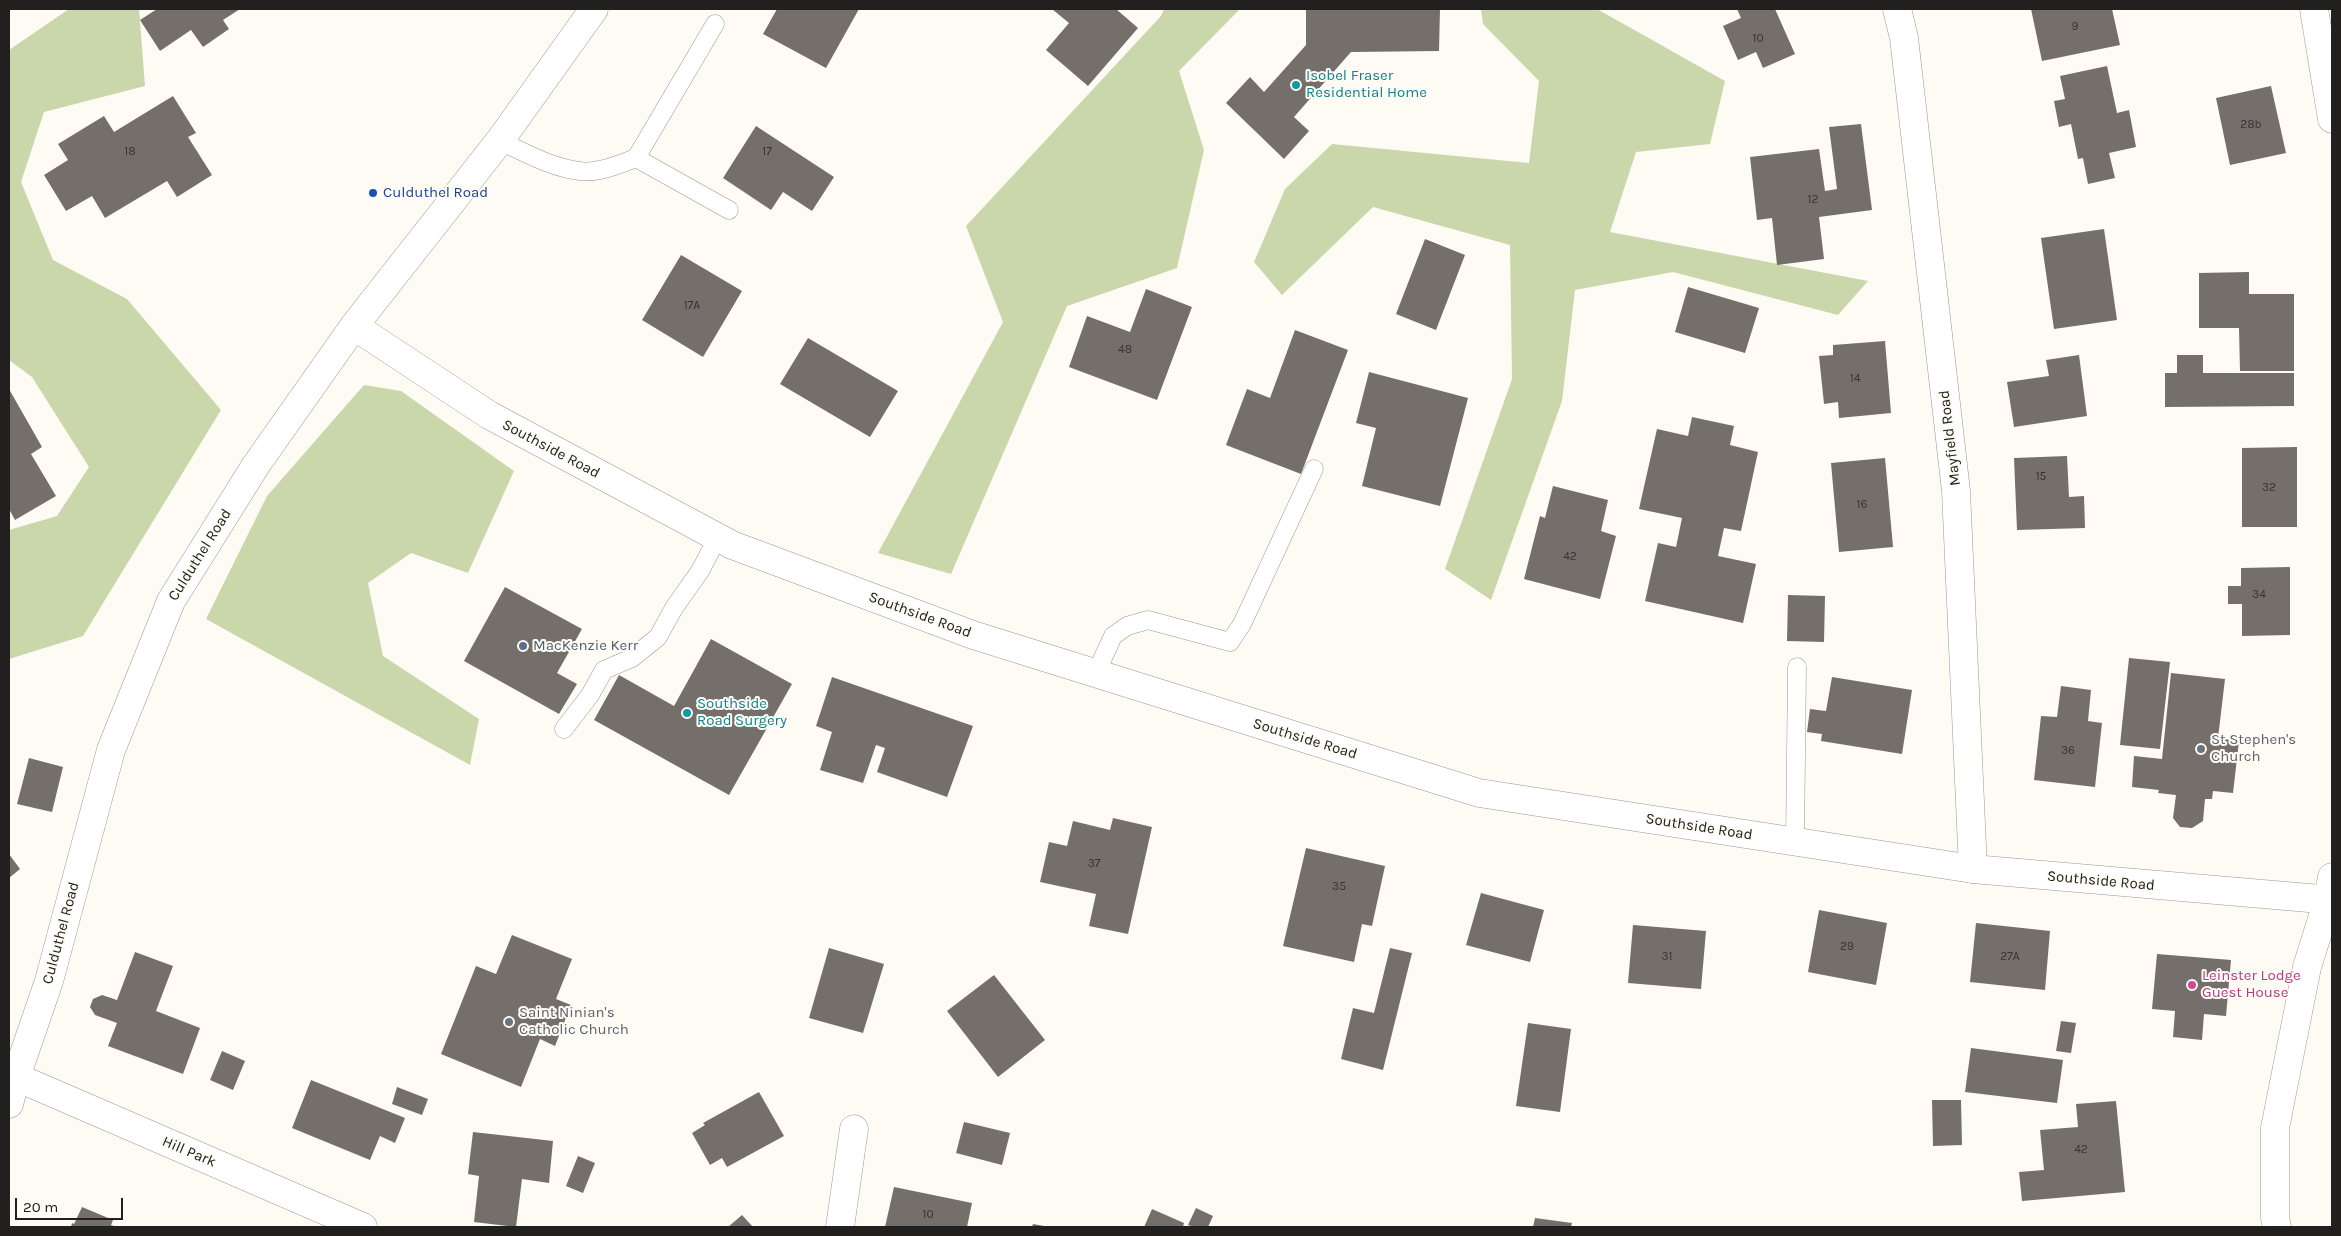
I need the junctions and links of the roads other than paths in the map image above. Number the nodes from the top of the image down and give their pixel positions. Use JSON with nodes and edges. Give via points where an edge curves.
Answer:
{"nodes":[{"id":1,"x":594,"y":9,"type":"edge"},
{"id":2,"x":1896,"y":9,"type":"edge"},
{"id":3,"x":2314,"y":9,"type":"edge"},
{"id":4,"x":715,"y":24,"type":"dead end"},
{"id":5,"x":2332,"y":119,"type":"edge"},
{"id":6,"x":500,"y":141,"type":"junction"},
{"id":7,"x":636,"y":158,"type":"junction"},
{"id":8,"x":729,"y":210,"type":"dead end"},
{"id":9,"x":354,"y":326,"type":"junction"},
{"id":10,"x":1314,"y":469,"type":"dead end"},
{"id":11,"x":718,"y":538,"type":"junction"},
{"id":12,"x":1797,"y":667,"type":"dead end"},
{"id":13,"x":1096,"y":673,"type":"junction"},
{"id":14,"x":564,"y":729,"type":"dead end"},
{"id":15,"x":1795,"y":842,"type":"junction"},
{"id":16,"x":1973,"y":869,"type":"junction"},
{"id":17,"x":2331,"y":892,"type":"edge"},
{"id":18,"x":16,"y":1077,"type":"junction"},
{"id":19,"x":9,"y":1104,"type":"edge"},
{"id":20,"x":854,"y":1129,"type":"dead end"},
{"id":21,"x":2271,"y":1224,"type":"edge"},
{"id":22,"x":363,"y":1227,"type":"edge"},
{"id":23,"x":840,"y":1227,"type":"edge"}],
"edges":[{"from":1,"to":6,"type":"street","name":"Culduthel Road"},
{"from":2,"to":16,"type":"street","name":"Mayfield Road","via":[[1905,48],[1956,490]]},
{"from":3,"to":5,"type":"street"},
{"from":4,"to":7,"type":"lane"},
{"from":6,"to":7,"type":"lane","via":[[551,164],[582,172],[616,166]]},
{"from":6,"to":9,"type":"street","name":"Culduthel Road"},
{"from":7,"to":8,"type":"lane"},
{"from":9,"to":11,"type":"street","name":"Southside Road","via":[[489,415]]},
{"from":9,"to":18,"type":"street","name":"Culduthel Road","via":[[256,465],[171,601],[111,750],[49,981]]},
{"from":10,"to":13,"type":"lane","via":[[1242,624],[1230,642],[1148,620],[1127,626],[1113,636]]},
{"from":11,"to":13,"type":"street","name":"Southside Road","via":[[974,635]]},
{"from":11,"to":14,"type":"lane","via":[[658,637],[632,658],[604,670]]},
{"from":12,"to":15,"type":"lane"},
{"from":13,"to":15,"type":"street","name":"Southside Road","via":[[1479,794]]},
{"from":15,"to":16,"type":"street","name":"Southside Road"},
{"from":16,"to":17,"type":"street","name":"Southside Road"},
{"from":17,"to":21,"type":"street","via":[[2307,967],[2275,1128]]},
{"from":18,"to":19,"type":"street","name":"Culduthel Road"},
{"from":18,"to":22,"type":"street","name":"Hill Park"},
{"from":20,"to":23,"type":"street"}]}
